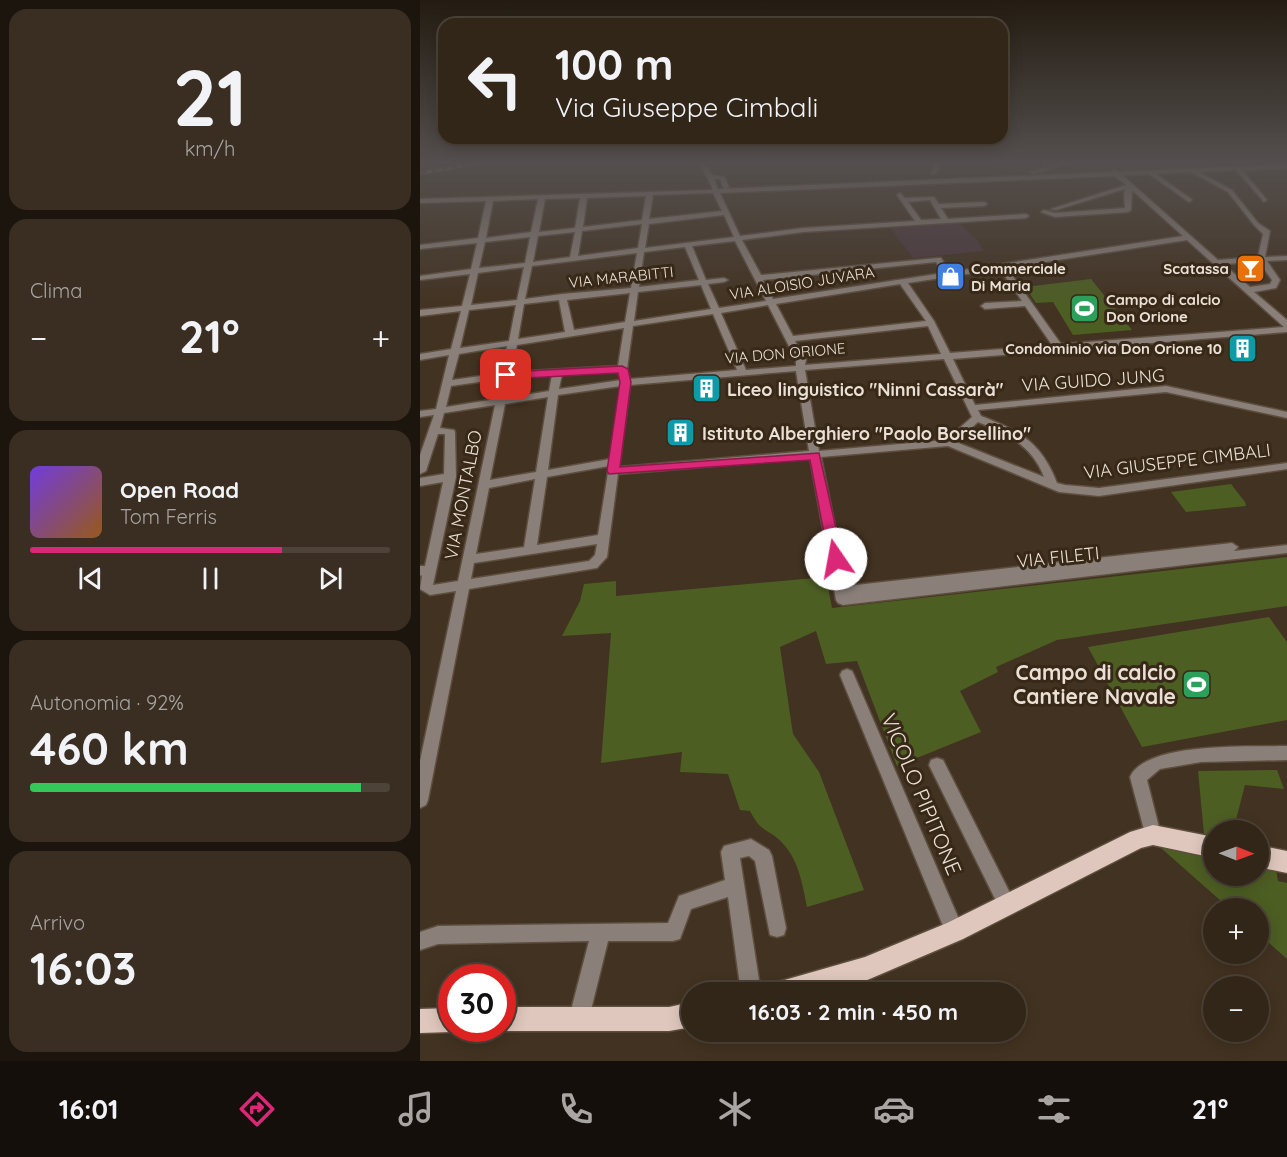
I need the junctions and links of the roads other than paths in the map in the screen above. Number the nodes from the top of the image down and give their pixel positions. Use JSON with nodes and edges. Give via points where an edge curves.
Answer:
{"nodes":[{"id":1,"x":488,"y":212,"type":"edge"},
{"id":2,"x":539,"y":212,"type":"edge"},
{"id":3,"x":582,"y":212,"type":"edge"},
{"id":4,"x":647,"y":212,"type":"edge"},
{"id":5,"x":912,"y":212,"type":"edge"},
{"id":6,"x":941,"y":212,"type":"edge"},
{"id":7,"x":1046,"y":212,"type":"edge"},
{"id":8,"x":1106,"y":212,"type":"edge"},
{"id":9,"x":1161,"y":212,"type":"edge"},
{"id":10,"x":1246,"y":212,"type":"edge"},
{"id":11,"x":726,"y":213,"type":"joint"},
{"id":12,"x":1026,"y":216,"type":"dead end"},
{"id":13,"x":946,"y":220,"type":"junction"},
{"id":14,"x":645,"y":222,"type":"junction"},
{"id":15,"x":919,"y":222,"type":"junction"},
{"id":16,"x":579,"y":229,"type":"junction"},
{"id":17,"x":534,"y":234,"type":"junction"},
{"id":18,"x":737,"y":237,"type":"junction"},
{"id":19,"x":1189,"y":237,"type":"junction"},
{"id":20,"x":482,"y":240,"type":"junction"},
{"id":21,"x":687,"y":244,"type":"junction"},
{"id":22,"x":420,"y":247,"type":"edge"},
{"id":23,"x":641,"y":250,"type":"junction"},
{"id":24,"x":574,"y":258,"type":"junction"},
{"id":25,"x":1287,"y":258,"type":"edge"},
{"id":26,"x":1261,"y":259,"type":"junction"},
{"id":27,"x":1218,"y":262,"type":"junction"},
{"id":28,"x":528,"y":264,"type":"junction"},
{"id":29,"x":1002,"y":266,"type":"junction"},
{"id":30,"x":475,"y":271,"type":"junction"},
{"id":31,"x":948,"y":274,"type":"junction"},
{"id":32,"x":420,"y":278,"type":"edge"},
{"id":33,"x":758,"y":278,"type":"junction"},
{"id":34,"x":724,"y":280,"type":"dead end"},
{"id":35,"x":902,"y":281,"type":"junction"},
{"id":36,"x":702,"y":282,"type":"junction"},
{"id":37,"x":635,"y":289,"type":"junction"},
{"id":38,"x":1249,"y":290,"type":"junction"},
{"id":39,"x":562,"y":296,"type":"junction"},
{"id":40,"x":521,"y":301,"type":"junction"},
{"id":41,"x":771,"y":302,"type":"junction"},
{"id":42,"x":1029,"y":303,"type":"junction"},
{"id":43,"x":984,"y":306,"type":"dead end"},
{"id":44,"x":466,"y":307,"type":"junction"},
{"id":45,"x":714,"y":311,"type":"junction"},
{"id":46,"x":420,"y":313,"type":"edge"},
{"id":47,"x":931,"y":323,"type":"junction"},
{"id":48,"x":629,"y":324,"type":"junction"},
{"id":49,"x":1286,"y":326,"type":"edge"},
{"id":50,"x":570,"y":333,"type":"junction"},
{"id":51,"x":789,"y":339,"type":"junction"},
{"id":52,"x":512,"y":342,"type":"junction"},
{"id":53,"x":1056,"y":343,"type":"junction"},
{"id":54,"x":455,"y":351,"type":"junction"},
{"id":55,"x":944,"y":352,"type":"junction"},
{"id":56,"x":420,"y":357,"type":"edge"},
{"id":57,"x":801,"y":363,"type":"junction"},
{"id":58,"x":622,"y":369,"type":"junction"},
{"id":59,"x":742,"y":372,"type":"junction"},
{"id":60,"x":557,"y":373,"type":"junction"},
{"id":61,"x":506,"y":375,"type":"junction"},
{"id":62,"x":626,"y":382,"type":"junction"},
{"id":63,"x":446,"y":384,"type":"junction"},
{"id":64,"x":554,"y":393,"type":"junction"},
{"id":65,"x":500,"y":402,"type":"junction"},
{"id":66,"x":971,"y":408,"type":"junction"},
{"id":67,"x":440,"y":411,"type":"junction"},
{"id":68,"x":420,"y":414,"type":"edge"},
{"id":69,"x":1287,"y":415,"type":"edge"},
{"id":70,"x":977,"y":418,"type":"junction"},
{"id":71,"x":434,"y":430,"type":"junction"},
{"id":72,"x":949,"y":443,"type":"junction"},
{"id":73,"x":815,"y":456,"type":"junction"},
{"id":74,"x":614,"y":466,"type":"junction"},
{"id":75,"x":1287,"y":466,"type":"edge"},
{"id":76,"x":420,"y":471,"type":"edge"},
{"id":77,"x":541,"y":475,"type":"junction"},
{"id":78,"x":450,"y":477,"type":"junction"},
{"id":79,"x":420,"y":482,"type":"edge"},
{"id":80,"x":1052,"y":483,"type":"junction"},
{"id":81,"x":484,"y":485,"type":"junction"},
{"id":82,"x":605,"y":538,"type":"junction"},
{"id":83,"x":1287,"y":541,"type":"edge"},
{"id":84,"x":1287,"y":549,"type":"edge"},
{"id":85,"x":530,"y":550,"type":"junction"},
{"id":86,"x":468,"y":560,"type":"junction"},
{"id":87,"x":425,"y":570,"type":"edge"},
{"id":88,"x":463,"y":585,"type":"junction"},
{"id":89,"x":842,"y":591,"type":"junction"},
{"id":90,"x":848,"y":675,"type":"dead end"},
{"id":91,"x":1287,"y":753,"type":"edge"},
{"id":92,"x":937,"y":765,"type":"dead end"},
{"id":93,"x":423,"y":776,"type":"edge"},
{"id":94,"x":420,"y":800,"type":"edge"},
{"id":95,"x":1153,"y":835,"type":"junction"},
{"id":96,"x":1203,"y":846,"type":"edge"},
{"id":97,"x":1269,"y":858,"type":"edge"},
{"id":98,"x":1287,"y":862,"type":"edge"},
{"id":99,"x":735,"y":886,"type":"junction"},
{"id":100,"x":1007,"y":905,"type":"junction"},
{"id":101,"x":777,"y":928,"type":"dead end"},
{"id":102,"x":956,"y":930,"type":"junction"},
{"id":103,"x":601,"y":932,"type":"junction"},
{"id":104,"x":420,"y":941,"type":"edge"},
{"id":105,"x":749,"y":982,"type":"edge"},
{"id":106,"x":820,"y":982,"type":"edge"},
{"id":107,"x":681,"y":1016,"type":"edge"},
{"id":108,"x":579,"y":1018,"type":"junction"},
{"id":109,"x":516,"y":1019,"type":"edge"},
{"id":110,"x":438,"y":1020,"type":"edge"},
{"id":111,"x":420,"y":1021,"type":"edge"}],
"edges":[{"from":1,"to":20,"type":"street"},
{"from":2,"to":17,"type":"street","name":"VIA MONTALBO"},
{"from":3,"to":16,"type":"street"},
{"from":4,"to":14,"type":"street"},
{"from":5,"to":15,"type":"street"},
{"from":6,"to":13,"type":"street"},
{"from":7,"to":8,"type":"street","via":[[1055,215]]},
{"from":9,"to":19,"type":"street"},
{"from":10,"to":26,"type":"street","via":[[1267,233]]},
{"from":11,"to":14,"type":"street"},
{"from":11,"to":18,"type":"street"},
{"from":12,"to":13,"type":"street"},
{"from":13,"to":15,"type":"street"},
{"from":14,"to":16,"type":"street"},
{"from":14,"to":23,"type":"street"},
{"from":15,"to":18,"type":"street"},
{"from":16,"to":17,"type":"street"},
{"from":16,"to":24,"type":"street"},
{"from":17,"to":20,"type":"street"},
{"from":17,"to":28,"type":"street","name":"VIA MONTALBO"},
{"from":18,"to":21,"type":"street"},
{"from":18,"to":33,"type":"street"},
{"from":19,"to":27,"type":"street"},
{"from":19,"to":29,"type":"street","name":"VIA ALOISIO JUVARA"},
{"from":20,"to":22,"type":"street"},
{"from":20,"to":30,"type":"street"},
{"from":21,"to":23,"type":"street"},
{"from":21,"to":36,"type":"street"},
{"from":23,"to":24,"type":"street"},
{"from":23,"to":37,"type":"street"},
{"from":24,"to":28,"type":"street"},
{"from":25,"to":26,"type":"street"},
{"from":26,"to":27,"type":"street"},
{"from":26,"to":38,"type":"street","via":[[1276,280],[1273,286]]},
{"from":27,"to":38,"type":"street"},
{"from":28,"to":30,"type":"street"},
{"from":28,"to":40,"type":"street","name":"VIA MONTALBO"},
{"from":29,"to":31,"type":"street","name":"VIA ALOISIO JUVARA"},
{"from":29,"to":42,"type":"street"},
{"from":30,"to":32,"type":"street"},
{"from":30,"to":44,"type":"street"},
{"from":31,"to":33,"type":"street","via":[[938,260]]},
{"from":31,"to":35,"type":"street","name":"VIA ALOISIO JUVARA"},
{"from":33,"to":41,"type":"street"},
{"from":34,"to":36,"type":"street","name":"VIA MARABITTI"},
{"from":35,"to":41,"type":"street","name":"VIA ALOISIO JUVARA"},
{"from":35,"to":47,"type":"street"},
{"from":36,"to":37,"type":"street","name":"VIA MARABITTI"},
{"from":36,"to":45,"type":"street"},
{"from":37,"to":39,"type":"street","name":"VIA MARABITTI"},
{"from":37,"to":48,"type":"street"},
{"from":38,"to":49,"type":"street"},
{"from":39,"to":40,"type":"street","name":"VIA MARABITTI"},
{"from":39,"to":50,"type":"street"},
{"from":40,"to":44,"type":"street","name":"VIA MARABITTI"},
{"from":40,"to":52,"type":"street","name":"VIA MONTALBO"},
{"from":41,"to":45,"type":"street","name":"VIA ALOISIO JUVARA"},
{"from":41,"to":51,"type":"street"},
{"from":42,"to":43,"type":"street"},
{"from":42,"to":53,"type":"street"},
{"from":44,"to":46,"type":"street","name":"VIA MARABITTI"},
{"from":44,"to":54,"type":"street"},
{"from":45,"to":48,"type":"street","name":"VIA ALOISIO JUVARA"},
{"from":45,"to":59,"type":"street"},
{"from":47,"to":51,"type":"street"},
{"from":47,"to":55,"type":"street"},
{"from":48,"to":50,"type":"street","name":"VIA ALOISIO JUVARA"},
{"from":48,"to":58,"type":"street"},
{"from":49,"to":53,"type":"street","name":"VIA DON ORIONE"},
{"from":50,"to":52,"type":"street","name":"VIA ALOISIO JUVARA"},
{"from":51,"to":57,"type":"street"},
{"from":52,"to":54,"type":"street","name":"VIA ALOISIO JUVARA"},
{"from":52,"to":61,"type":"street","name":"VIA MONTALBO"},
{"from":53,"to":55,"type":"street","name":"VIA DON ORIONE"},
{"from":54,"to":56,"type":"street","name":"VIA ALOISIO JUVARA"},
{"from":54,"to":63,"type":"street"},
{"from":55,"to":57,"type":"street","name":"VIA DON ORIONE"},
{"from":55,"to":66,"type":"street"},
{"from":57,"to":59,"type":"street","name":"VIA DON ORIONE"},
{"from":57,"to":73,"type":"street"},
{"from":58,"to":60,"type":"street"},
{"from":58,"to":62,"type":"street"},
{"from":59,"to":62,"type":"street","name":"VIA DON ORIONE"},
{"from":60,"to":61,"type":"street"},
{"from":60,"to":64,"type":"street"},
{"from":61,"to":63,"type":"street"},
{"from":61,"to":65,"type":"street","name":"VIA MONTALBO"},
{"from":62,"to":64,"type":"street","name":"VIA DON ORIONE"},
{"from":62,"to":74,"type":"street"},
{"from":63,"to":67,"type":"street"},
{"from":64,"to":65,"type":"street","name":"VIA DON ORIONE"},
{"from":64,"to":77,"type":"street"},
{"from":65,"to":67,"type":"street","name":"VIA DON ORIONE"},
{"from":65,"to":81,"type":"street","name":"VIA MONTALBO"},
{"from":66,"to":69,"type":"street","name":"VIA GUIDO JUNG","via":[[1166,389]]},
{"from":66,"to":70,"type":"street"},
{"from":67,"to":68,"type":"street","name":"VIA DON ORIONE"},
{"from":67,"to":71,"type":"street"},
{"from":70,"to":72,"type":"street"},
{"from":70,"to":80,"type":"street","via":[[1008,430],[1034,448],[1046,464]]},
{"from":71,"to":76,"type":"street"},
{"from":71,"to":78,"type":"street","via":[[450,432]]},
{"from":72,"to":73,"type":"street","name":"VIA GIUSEPPE CIMBALI"},
{"from":72,"to":80,"type":"street","name":"VIA GIUSEPPE CIMBALI"},
{"from":73,"to":74,"type":"street","name":"VIA GIUSEPPE CIMBALI"},
{"from":73,"to":89,"type":"street"},
{"from":74,"to":77,"type":"street","name":"VIA GIUSEPPE CIMBALI"},
{"from":74,"to":82,"type":"street"},
{"from":75,"to":80,"type":"street","name":"VIA GIUSEPPE CIMBALI","via":[[1099,492],[1063,489]]},
{"from":77,"to":81,"type":"street","name":"VIA GIUSEPPE CIMBALI"},
{"from":77,"to":85,"type":"street"},
{"from":78,"to":79,"type":"street"},
{"from":78,"to":87,"type":"street"},
{"from":81,"to":86,"type":"street","name":"VIA MONTALBO"},
{"from":82,"to":85,"type":"street"},
{"from":82,"to":88,"type":"street","via":[[601,557],[593,566]]},
{"from":83,"to":89,"type":"street","name":"VIA FILETI"},
{"from":84,"to":89,"type":"street","name":"VIA FILETI","via":[[843,600]]},
{"from":85,"to":86,"type":"street"},
{"from":86,"to":88,"type":"street","name":"VIA MONTALBO"},
{"from":87,"to":88,"type":"street","via":[[426,588]]},
{"from":88,"to":93,"type":"street","name":"VIA MONTALBO"},
{"from":90,"to":102,"type":"street","name":"VICOLO PIPITONE"},
{"from":91,"to":95,"type":"street","via":[[1201,755],[1156,764],[1138,777]]},
{"from":92,"to":100,"type":"street"},
{"from":93,"to":94,"type":"street","name":"VIA MONTALBO"},
{"from":95,"to":96,"type":"main road"},
{"from":95,"to":100,"type":"main road"},
{"from":97,"to":98,"type":"main road"},
{"from":99,"to":101,"type":"street","via":[[730,852],[751,847],[763,856]]},
{"from":99,"to":103,"type":"street","via":[[685,902],[673,932]]},
{"from":99,"to":105,"type":"street"},
{"from":100,"to":102,"type":"main road"},
{"from":102,"to":106,"type":"main road","via":[[866,969]]},
{"from":103,"to":104,"type":"street","via":[[438,935]]},
{"from":103,"to":108,"type":"street"},
{"from":107,"to":108,"type":"main road"},
{"from":108,"to":109,"type":"main road"},
{"from":110,"to":111,"type":"main road"}]}
